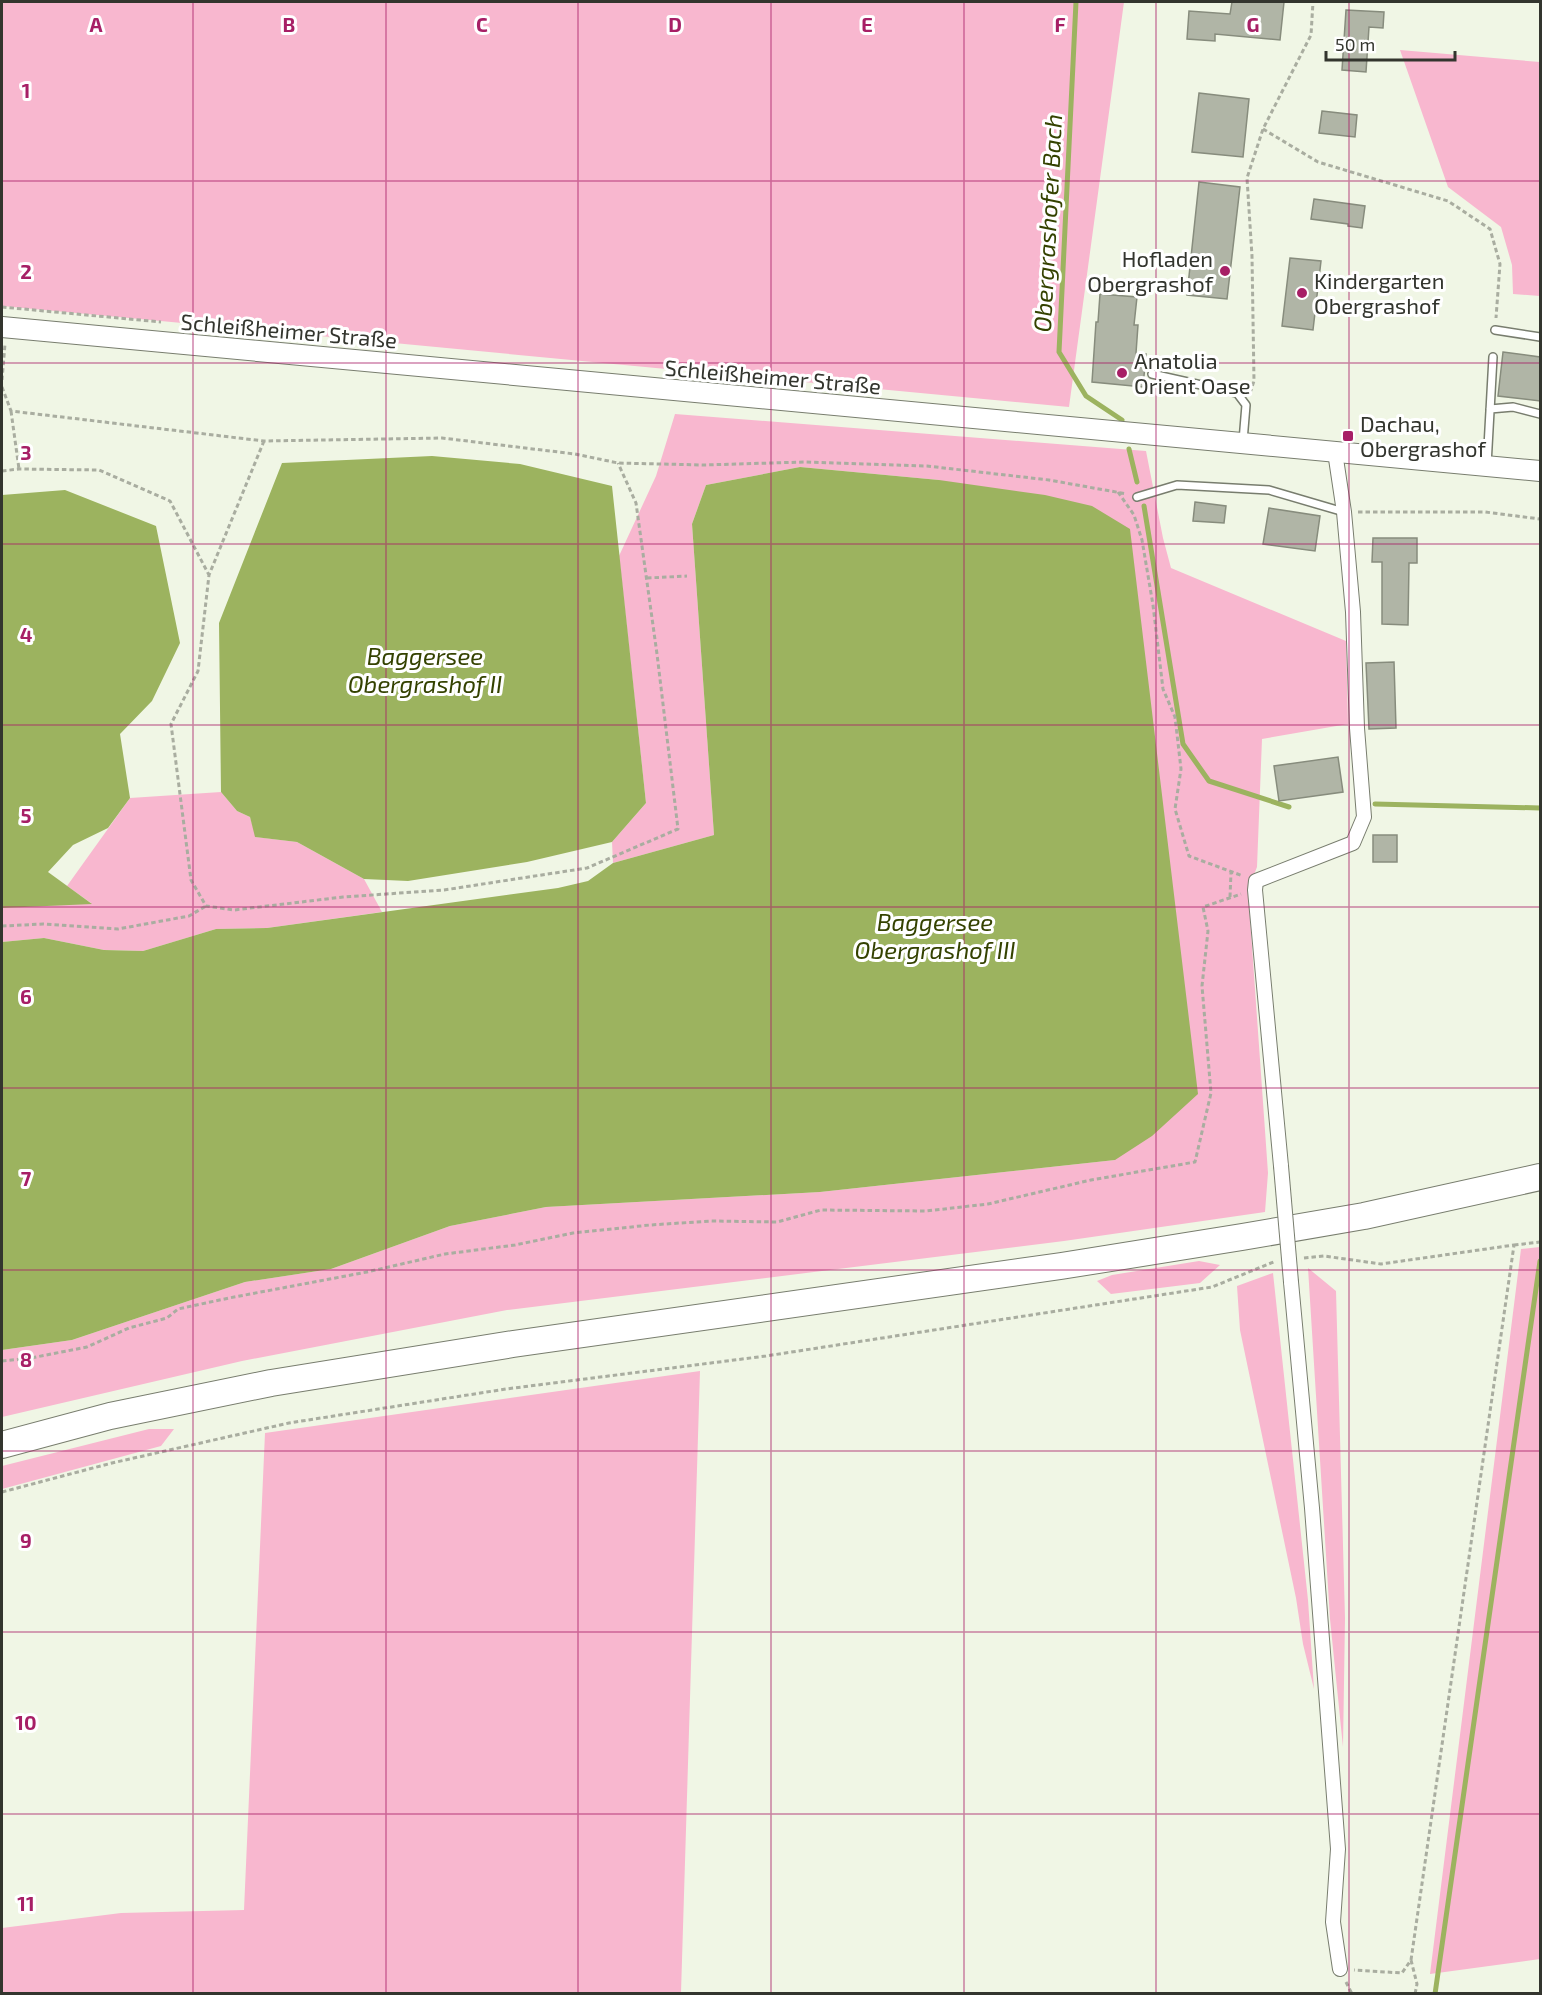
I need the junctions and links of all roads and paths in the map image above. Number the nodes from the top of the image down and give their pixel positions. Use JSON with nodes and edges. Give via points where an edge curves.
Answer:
{"nodes":[{"id":1,"x":1313,"y":2,"type":"edge"},
{"id":2,"x":1263,"y":129,"type":"junction"},
{"id":3,"x":4,"y":328,"type":"edge"},
{"id":4,"x":1495,"y":330,"type":"joint"},
{"id":5,"x":1540,"y":337,"type":"edge"},
{"id":6,"x":1492,"y":357,"type":"dead end"},
{"id":7,"x":1152,"y":374,"type":"dead end"},
{"id":8,"x":2,"y":380,"type":"edge"},
{"id":9,"x":2,"y":387,"type":"edge"},
{"id":10,"x":1246,"y":405,"type":"junction"},
{"id":11,"x":1490,"y":409,"type":"junction"},
{"id":12,"x":11,"y":411,"type":"junction"},
{"id":13,"x":1540,"y":414,"type":"edge"},
{"id":14,"x":264,"y":441,"type":"junction"},
{"id":15,"x":1243,"y":444,"type":"junction"},
{"id":16,"x":1335,"y":452,"type":"junction"},
{"id":17,"x":618,"y":463,"type":"junction"},
{"id":18,"x":1487,"y":466,"type":"junction"},
{"id":19,"x":19,"y":469,"type":"junction"},
{"id":20,"x":2,"y":471,"type":"edge"},
{"id":21,"x":1540,"y":471,"type":"edge"},
{"id":22,"x":1117,"y":490,"type":"junction"},
{"id":23,"x":1137,"y":497,"type":"joint"},
{"id":24,"x":1344,"y":512,"type":"junction"},
{"id":25,"x":1540,"y":519,"type":"edge"},
{"id":26,"x":209,"y":575,"type":"junction"},
{"id":27,"x":687,"y":576,"type":"dead end"},
{"id":28,"x":647,"y":578,"type":"junction"},
{"id":29,"x":1231,"y":872,"type":"junction"},
{"id":30,"x":1256,"y":885,"type":"junction"},
{"id":31,"x":1230,"y":897,"type":"junction"},
{"id":32,"x":206,"y":906,"type":"junction"},
{"id":33,"x":2,"y":926,"type":"edge"},
{"id":34,"x":1540,"y":1176,"type":"edge"},
{"id":35,"x":1538,"y":1242,"type":"edge"},
{"id":36,"x":1514,"y":1245,"type":"junction"},
{"id":37,"x":1294,"y":1259,"type":"dead end"},
{"id":38,"x":1285,"y":1260,"type":"dead end"},
{"id":39,"x":2,"y":1361,"type":"edge"},
{"id":40,"x":2,"y":1445,"type":"edge"},
{"id":41,"x":2,"y":1492,"type":"edge"},
{"id":42,"x":1411,"y":1960,"type":"junction"},
{"id":43,"x":1340,"y":1969,"type":"joint"},
{"id":44,"x":1415,"y":1994,"type":"edge"}],
"edges":[{"from":1,"to":2,"type":"path","via":[[1311,35]]},
{"from":2,"to":4,"type":"path","via":[[1318,162],[1448,201],[1490,229],[1500,264]]},
{"from":2,"to":10,"type":"path","via":[[1247,178],[1254,381]]},
{"from":3,"to":8,"type":"path"},
{"from":3,"to":15,"type":"main road","name":"Schleißheimer Straße"},
{"from":4,"to":5,"type":"lane"},
{"from":6,"to":11,"type":"lane"},
{"from":7,"to":10,"type":"lane","via":[[1237,393]]},
{"from":9,"to":12,"type":"path"},
{"from":10,"to":15,"type":"lane"},
{"from":11,"to":13,"type":"lane","via":[[1513,407]]},
{"from":11,"to":18,"type":"lane"},
{"from":12,"to":14,"type":"path"},
{"from":12,"to":19,"type":"path"},
{"from":14,"to":17,"type":"path","via":[[442,438]]},
{"from":14,"to":26,"type":"path"},
{"from":15,"to":16,"type":"main road","name":"Schleißheimer Straße"},
{"from":16,"to":18,"type":"main road","name":"Schleißheimer Straße"},
{"from":16,"to":24,"type":"street"},
{"from":17,"to":22,"type":"path","via":[[927,466]]},
{"from":17,"to":28,"type":"path","via":[[636,503]]},
{"from":18,"to":21,"type":"main road","name":"Schleißheimer Straße"},
{"from":19,"to":20,"type":"path"},
{"from":19,"to":26,"type":"path","via":[[99,470],[170,501]]},
{"from":22,"to":23,"type":"path"},
{"from":22,"to":29,"type":"path","via":[[1134,515],[1142,540],[1163,689],[1175,717],[1181,769],[1175,809],[1189,856]]},
{"from":23,"to":24,"type":"lane","via":[[1177,485],[1269,490]]},
{"from":24,"to":25,"type":"path","via":[[1485,512]]},
{"from":24,"to":30,"type":"street","via":[[1364,817],[1353,843]]},
{"from":26,"to":32,"type":"path","via":[[198,671],[171,724],[191,880]]},
{"from":27,"to":28,"type":"path"},
{"from":28,"to":32,"type":"path","via":[[678,829],[587,868],[444,890],[234,910]]},
{"from":29,"to":30,"type":"path"},
{"from":29,"to":31,"type":"path"},
{"from":30,"to":31,"type":"path"},
{"from":30,"to":43,"type":"street","bridge":true,"via":[[1312,1508],[1338,1849],[1333,1922]]},
{"from":31,"to":39,"type":"path","via":[[1203,907],[1208,931],[1202,986],[1210,1093],[1196,1162],[1090,1180],[988,1204],[926,1211],[821,1210],[777,1222],[711,1221],[573,1233],[445,1254],[178,1309],[167,1318],[129,1328],[87,1347]]},
{"from":32,"to":33,"type":"path","via":[[189,916],[118,929],[43,924]]},
{"from":34,"to":40,"type":"highway","via":[[1364,1216],[1242,1238],[282,1381],[110,1416]]},
{"from":35,"to":36,"type":"path"},
{"from":36,"to":37,"type":"path","via":[[1381,1263],[1324,1256]]},
{"from":36,"to":42,"type":"path"},
{"from":38,"to":41,"type":"path","via":[[1212,1287],[778,1354],[506,1389],[289,1423]]},
{"from":42,"to":43,"type":"path","via":[[1402,1973]]},
{"from":42,"to":44,"type":"path","via":[[1417,1984]]}]}
